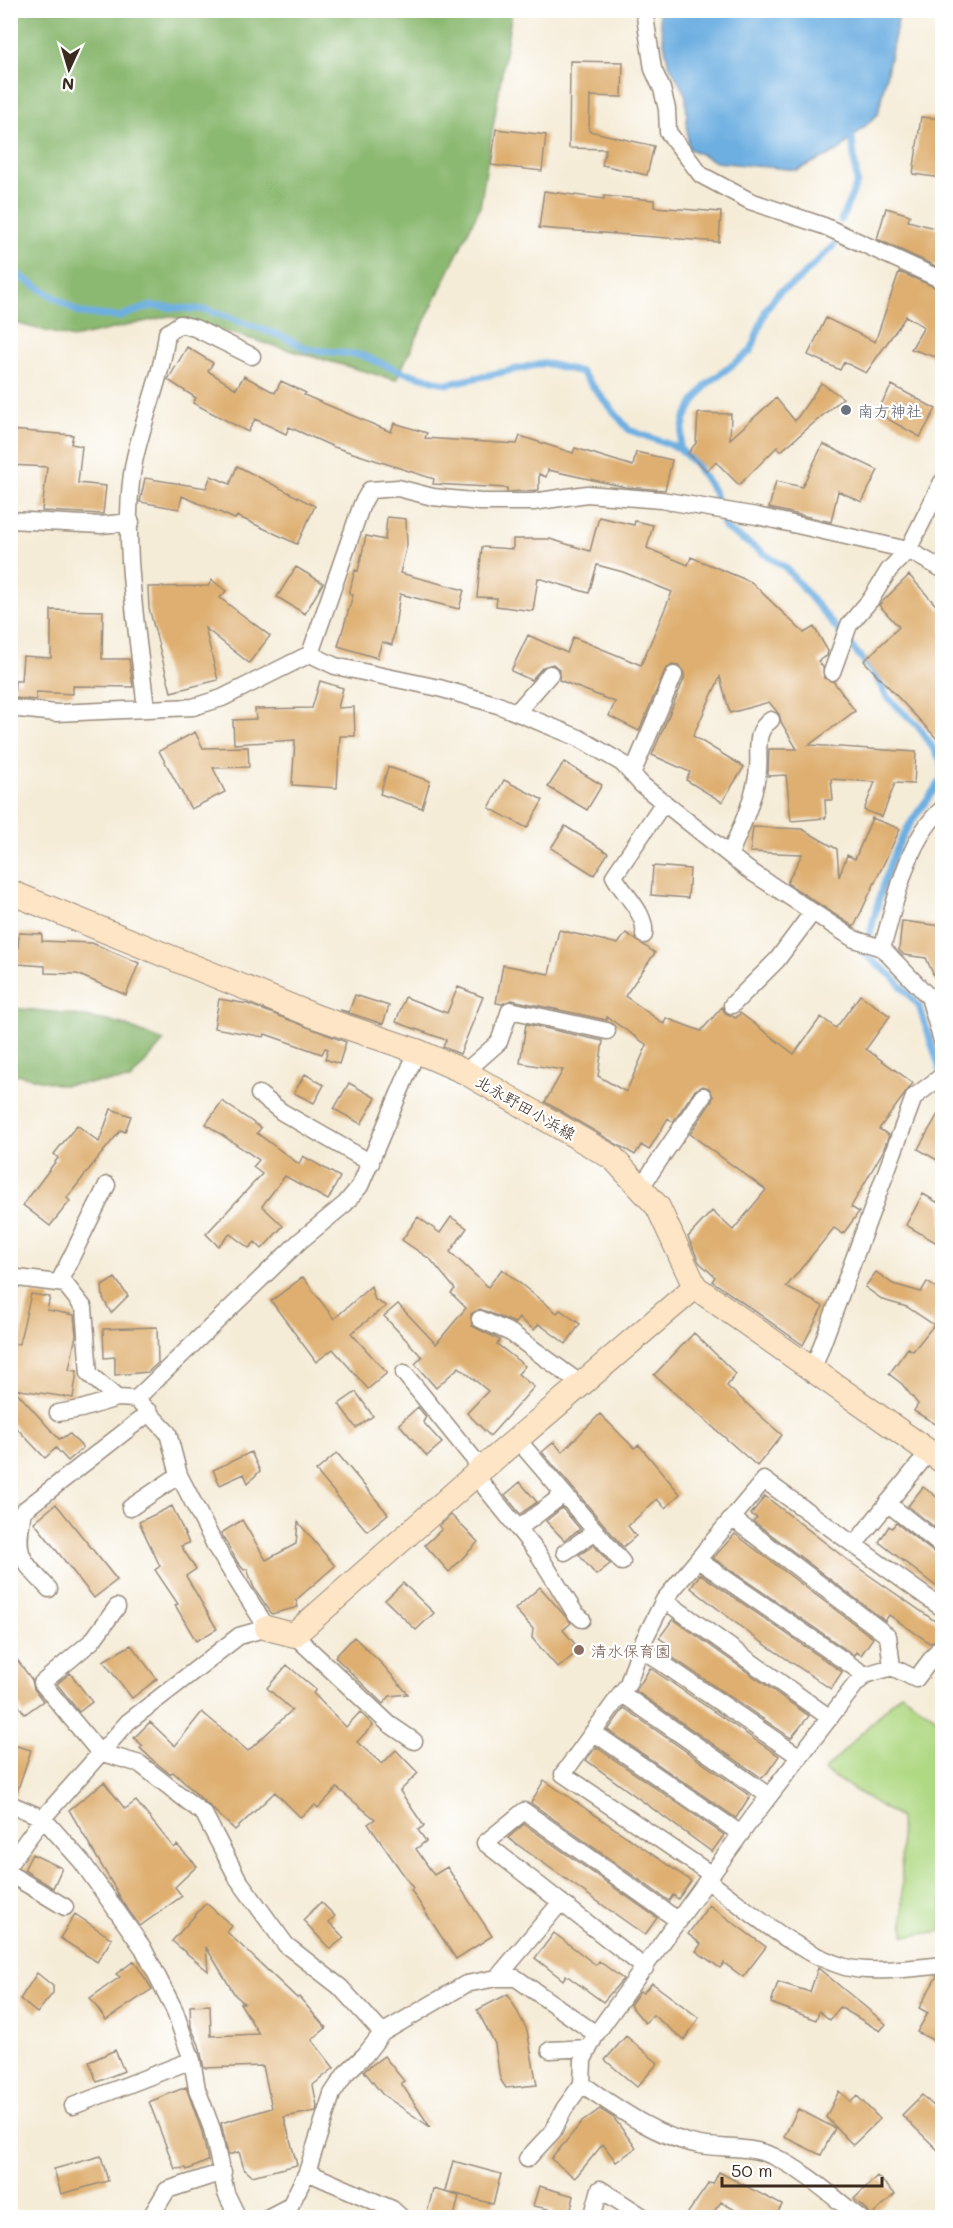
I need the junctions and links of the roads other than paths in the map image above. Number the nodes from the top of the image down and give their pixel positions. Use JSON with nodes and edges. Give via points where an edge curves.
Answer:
{"nodes":[{"id":1,"x":644,"y":10,"type":"edge"},
{"id":2,"x":942,"y":280,"type":"edge"},
{"id":3,"x":252,"y":356,"type":"dead end"},
{"id":4,"x":942,"y":482,"type":"edge"},
{"id":5,"x":10,"y":519,"type":"edge"},
{"id":6,"x":131,"y":522,"type":"junction"},
{"id":7,"x":908,"y":550,"type":"junction"},
{"id":8,"x":942,"y":569,"type":"edge"},
{"id":9,"x":310,"y":654,"type":"junction"},
{"id":10,"x":832,"y":672,"type":"dead end"},
{"id":11,"x":550,"y":674,"type":"dead end"},
{"id":12,"x":674,"y":675,"type":"dead end"},
{"id":13,"x":10,"y":708,"type":"edge"},
{"id":14,"x":146,"y":709,"type":"junction"},
{"id":15,"x":517,"y":712,"type":"junction"},
{"id":16,"x":771,"y":720,"type":"dead end"},
{"id":17,"x":632,"y":774,"type":"junction"},
{"id":18,"x":664,"y":802,"type":"junction"},
{"id":19,"x":942,"y":809,"type":"edge"},
{"id":20,"x":730,"y":854,"type":"junction"},
{"id":21,"x":10,"y":891,"type":"edge"},
{"id":22,"x":812,"y":913,"type":"junction"},
{"id":23,"x":644,"y":935,"type":"dead end"},
{"id":24,"x":882,"y":948,"type":"junction"},
{"id":25,"x":732,"y":1005,"type":"dead end"},
{"id":26,"x":607,"y":1031,"type":"dead end"},
{"id":27,"x":942,"y":1041,"type":"edge"},
{"id":28,"x":417,"y":1051,"type":"junction"},
{"id":29,"x":465,"y":1071,"type":"junction"},
{"id":30,"x":942,"y":1076,"type":"edge"},
{"id":31,"x":259,"y":1094,"type":"dead end"},
{"id":32,"x":703,"y":1096,"type":"dead end"},
{"id":33,"x":371,"y":1163,"type":"junction"},
{"id":34,"x":107,"y":1185,"type":"dead end"},
{"id":35,"x":640,"y":1187,"type":"junction"},
{"id":36,"x":10,"y":1277,"type":"edge"},
{"id":37,"x":59,"y":1282,"type":"junction"},
{"id":38,"x":695,"y":1287,"type":"junction"},
{"id":39,"x":480,"y":1319,"type":"dead end"},
{"id":40,"x":813,"y":1369,"type":"junction"},
{"id":41,"x":404,"y":1373,"type":"dead end"},
{"id":42,"x":581,"y":1384,"type":"junction"},
{"id":43,"x":117,"y":1398,"type":"junction"},
{"id":44,"x":136,"y":1399,"type":"junction"},
{"id":45,"x":150,"y":1412,"type":"junction"},
{"id":46,"x":58,"y":1413,"type":"dead end"},
{"id":47,"x":517,"y":1439,"type":"junction"},
{"id":48,"x":936,"y":1457,"type":"edge"},
{"id":49,"x":478,"y":1472,"type":"junction"},
{"id":50,"x":179,"y":1475,"type":"junction"},
{"id":51,"x":564,"y":1494,"type":"junction"},
{"id":52,"x":887,"y":1503,"type":"junction"},
{"id":53,"x":130,"y":1508,"type":"dead end"},
{"id":54,"x":732,"y":1518,"type":"junction"},
{"id":55,"x":518,"y":1529,"type":"junction"},
{"id":56,"x":596,"y":1531,"type":"junction"},
{"id":57,"x":854,"y":1545,"type":"junction"},
{"id":58,"x":942,"y":1546,"type":"edge"},
{"id":59,"x":565,"y":1552,"type":"dead end"},
{"id":60,"x":698,"y":1560,"type":"junction"},
{"id":61,"x":622,"y":1562,"type":"dead end"},
{"id":62,"x":49,"y":1589,"type":"dead end"},
{"id":63,"x":664,"y":1600,"type":"junction"},
{"id":64,"x":117,"y":1607,"type":"dead end"},
{"id":65,"x":942,"y":1608,"type":"edge"},
{"id":66,"x":582,"y":1619,"type":"dead end"},
{"id":67,"x":267,"y":1628,"type":"junction"},
{"id":68,"x":294,"y":1635,"type":"junction"},
{"id":69,"x":942,"y":1646,"type":"edge"},
{"id":70,"x":640,"y":1648,"type":"junction"},
{"id":71,"x":892,"y":1667,"type":"junction"},
{"id":72,"x":865,"y":1675,"type":"junction"},
{"id":73,"x":621,"y":1693,"type":"junction"},
{"id":74,"x":830,"y":1718,"type":"junction"},
{"id":75,"x":593,"y":1732,"type":"junction"},
{"id":76,"x":414,"y":1742,"type":"dead end"},
{"id":77,"x":99,"y":1752,"type":"junction"},
{"id":78,"x":800,"y":1757,"type":"junction"},
{"id":79,"x":769,"y":1796,"type":"junction"},
{"id":80,"x":10,"y":1804,"type":"edge"},
{"id":81,"x":43,"y":1818,"type":"junction"},
{"id":82,"x":741,"y":1834,"type":"junction"},
{"id":83,"x":10,"y":1863,"type":"edge"},
{"id":84,"x":10,"y":1874,"type":"edge"},
{"id":85,"x":710,"y":1878,"type":"junction"},
{"id":86,"x":561,"y":1902,"type":"junction"},
{"id":87,"x":65,"y":1907,"type":"dead end"},
{"id":88,"x":679,"y":1921,"type":"junction"},
{"id":89,"x":942,"y":1965,"type":"edge"},
{"id":90,"x":645,"y":1968,"type":"junction"},
{"id":91,"x":497,"y":1978,"type":"junction"},
{"id":92,"x":382,"y":2033,"type":"junction"},
{"id":93,"x":592,"y":2041,"type":"junction"},
{"id":94,"x":550,"y":2050,"type":"dead end"},
{"id":95,"x":192,"y":2060,"type":"junction"},
{"id":96,"x":582,"y":2084,"type":"junction"},
{"id":97,"x":73,"y":2106,"type":"dead end"},
{"id":98,"x":526,"y":2159,"type":"dead end"},
{"id":99,"x":223,"y":2172,"type":"junction"},
{"id":100,"x":307,"y":2172,"type":"junction"},
{"id":101,"x":150,"y":2217,"type":"edge"},
{"id":102,"x":238,"y":2217,"type":"edge"},
{"id":103,"x":267,"y":2217,"type":"edge"},
{"id":104,"x":402,"y":2217,"type":"edge"},
{"id":105,"x":592,"y":2217,"type":"edge"},
{"id":106,"x":645,"y":2217,"type":"edge"},
{"id":107,"x":860,"y":2217,"type":"edge"}],
"edges":[{"from":1,"to":2,"type":"street","via":[[653,69],[667,109],[668,132],[701,175],[750,201],[824,226]]},
{"from":3,"to":6,"type":"street","via":[[195,328],[180,324],[167,333],[134,463]]},
{"from":4,"to":7,"type":"street"},
{"from":5,"to":6,"type":"street","via":[[101,525]]},
{"from":6,"to":14,"type":"street","via":[[133,593]]},
{"from":7,"to":8,"type":"street"},
{"from":7,"to":9,"type":"street","via":[[662,500],[586,494],[533,502],[481,502],[433,497],[398,488],[370,490]]},
{"from":7,"to":10,"type":"street","via":[[849,624]]},
{"from":9,"to":14,"type":"street","via":[[222,698],[193,707]]},
{"from":9,"to":15,"type":"street","via":[[335,666],[439,688]]},
{"from":11,"to":15,"type":"street"},
{"from":12,"to":17,"type":"street"},
{"from":13,"to":14,"type":"street","via":[[57,713]]},
{"from":15,"to":17,"type":"street","via":[[579,738],[622,763]]},
{"from":16,"to":20,"type":"street","via":[[759,733],[753,795]]},
{"from":17,"to":18,"type":"street"},
{"from":18,"to":20,"type":"street"},
{"from":18,"to":23,"type":"street","via":[[614,876],[635,907]]},
{"from":19,"to":24,"type":"street","via":[[910,857]]},
{"from":20,"to":22,"type":"street","via":[[747,870]]},
{"from":21,"to":28,"type":"main road","name":"北永野田小浜線","via":[[318,1017]]},
{"from":22,"to":24,"type":"street","via":[[854,939]]},
{"from":22,"to":25,"type":"street","via":[[777,960]]},
{"from":24,"to":27,"type":"street","via":[[929,997]]},
{"from":26,"to":29,"type":"street","via":[[510,1010],[499,1042]]},
{"from":28,"to":29,"type":"main road","name":"北永野田小浜線"},
{"from":28,"to":33,"type":"street"},
{"from":29,"to":35,"type":"main road","name":"北永野田小浜線","via":[[613,1158]]},
{"from":30,"to":40,"type":"street","via":[[914,1097]]},
{"from":31,"to":33,"type":"street","via":[[282,1112]]},
{"from":32,"to":35,"type":"street"},
{"from":33,"to":44,"type":"street","via":[[360,1186],[345,1204],[300,1241]]},
{"from":34,"to":37,"type":"street"},
{"from":35,"to":38,"type":"main road","name":"北永野田小浜線","via":[[658,1207]]},
{"from":36,"to":37,"type":"street"},
{"from":37,"to":43,"type":"street","via":[[84,1308],[89,1374]]},
{"from":38,"to":40,"type":"main road"},
{"from":38,"to":42,"type":"main road"},
{"from":39,"to":42,"type":"street","via":[[511,1333]]},
{"from":40,"to":48,"type":"main road"},
{"from":41,"to":49,"type":"street"},
{"from":42,"to":47,"type":"main road"},
{"from":43,"to":44,"type":"street"},
{"from":43,"to":46,"type":"street"},
{"from":44,"to":45,"type":"street"},
{"from":45,"to":50,"type":"street","via":[[168,1433]]},
{"from":45,"to":62,"type":"street","via":[[23,1510],[18,1539],[21,1559]]},
{"from":47,"to":49,"type":"main road"},
{"from":47,"to":51,"type":"street"},
{"from":48,"to":52,"type":"street"},
{"from":49,"to":55,"type":"street"},
{"from":49,"to":68,"type":"main road"},
{"from":50,"to":53,"type":"street"},
{"from":50,"to":67,"type":"street","via":[[217,1549]]},
{"from":51,"to":55,"type":"street"},
{"from":51,"to":56,"type":"street"},
{"from":52,"to":57,"type":"street"},
{"from":52,"to":58,"type":"street"},
{"from":54,"to":57,"type":"street","via":[[764,1480]]},
{"from":54,"to":60,"type":"street"},
{"from":54,"to":71,"type":"street","via":[[888,1636]]},
{"from":55,"to":66,"type":"street"},
{"from":56,"to":59,"type":"street"},
{"from":56,"to":61,"type":"street"},
{"from":57,"to":65,"type":"street"},
{"from":60,"to":63,"type":"street"},
{"from":60,"to":72,"type":"street"},
{"from":63,"to":70,"type":"street"},
{"from":63,"to":74,"type":"street"},
{"from":64,"to":77,"type":"street","via":[[92,1641],[42,1683]]},
{"from":67,"to":68,"type":"main road"},
{"from":67,"to":77,"type":"street","via":[[239,1636],[128,1722]]},
{"from":68,"to":76,"type":"street","via":[[389,1724]]},
{"from":69,"to":71,"type":"street","via":[[916,1679]]},
{"from":70,"to":73,"type":"street"},
{"from":70,"to":78,"type":"street"},
{"from":71,"to":72,"type":"street"},
{"from":72,"to":74,"type":"street"},
{"from":73,"to":75,"type":"street"},
{"from":73,"to":79,"type":"street"},
{"from":74,"to":78,"type":"street"},
{"from":75,"to":82,"type":"street"},
{"from":75,"to":85,"type":"street","via":[[563,1774]]},
{"from":77,"to":81,"type":"street"},
{"from":77,"to":92,"type":"street","via":[[140,1764],[204,1814],[238,1879],[286,1944],[340,1987]]},
{"from":78,"to":79,"type":"street"},
{"from":79,"to":82,"type":"street"},
{"from":80,"to":81,"type":"street"},
{"from":81,"to":83,"type":"street"},
{"from":81,"to":95,"type":"street","via":[[82,1862],[143,1948],[174,2009]]},
{"from":82,"to":85,"type":"street"},
{"from":84,"to":87,"type":"street"},
{"from":85,"to":88,"type":"street"},
{"from":85,"to":89,"type":"street","via":[[804,1949],[847,1968],[909,1970]]},
{"from":86,"to":88,"type":"street","via":[[485,1843],[524,1810]]},
{"from":86,"to":90,"type":"street"},
{"from":86,"to":91,"type":"street"},
{"from":88,"to":90,"type":"street"},
{"from":90,"to":93,"type":"street"},
{"from":91,"to":92,"type":"street","via":[[466,1984]]},
{"from":91,"to":93,"type":"street","via":[[516,1978]]},
{"from":92,"to":100,"type":"street","via":[[332,2094]]},
{"from":93,"to":94,"type":"street"},
{"from":93,"to":96,"type":"street","via":[[583,2060]]},
{"from":95,"to":97,"type":"street"},
{"from":95,"to":99,"type":"street"},
{"from":96,"to":98,"type":"street","via":[[553,2132]]},
{"from":96,"to":107,"type":"street","via":[[618,2109],[677,2139],[772,2156]]},
{"from":99,"to":101,"type":"street","via":[[167,2190]]},
{"from":99,"to":102,"type":"street","via":[[226,2193]]},
{"from":100,"to":103,"type":"street","via":[[290,2205]]},
{"from":100,"to":104,"type":"street"},
{"from":105,"to":106,"type":"street","via":[[600,2189]]}]}
